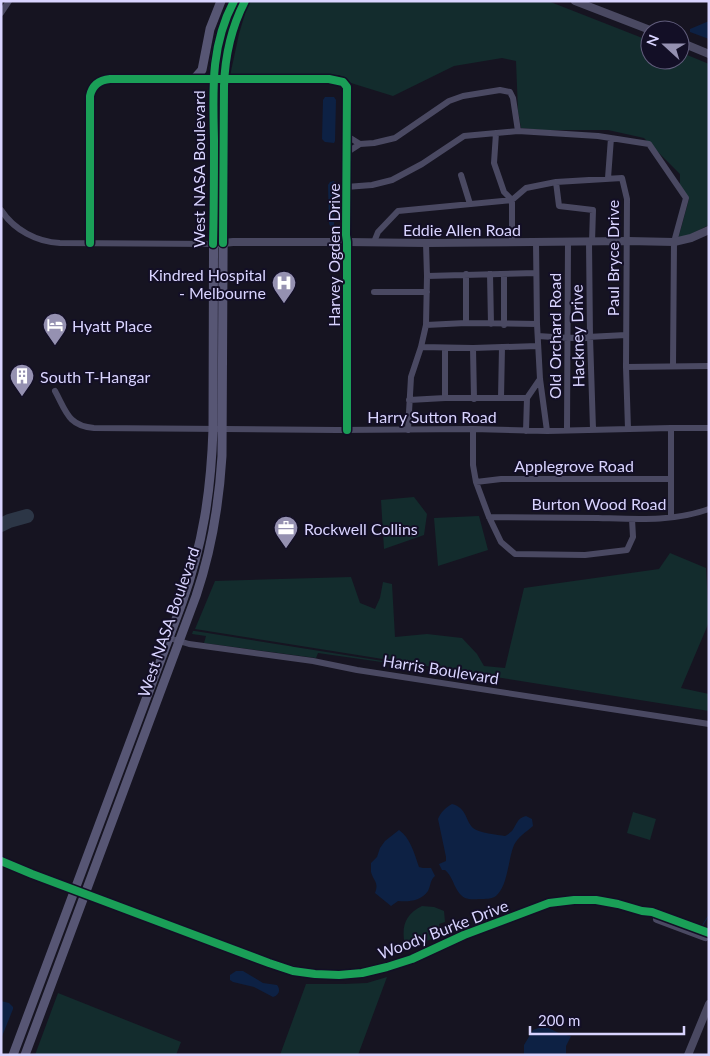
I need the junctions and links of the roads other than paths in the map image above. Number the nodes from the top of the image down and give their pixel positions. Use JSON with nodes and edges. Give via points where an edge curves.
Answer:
{"nodes":[{"id":1,"x":9,"y":1,"type":"edge"},
{"id":2,"x":221,"y":1,"type":"edge"},
{"id":3,"x":234,"y":1,"type":"edge"},
{"id":4,"x":575,"y":1,"type":"edge"},
{"id":5,"x":244,"y":3,"type":"edge"},
{"id":6,"x":1,"y":13,"type":"edge"},
{"id":7,"x":640,"y":26,"type":"edge"},
{"id":8,"x":690,"y":46,"type":"edge"},
{"id":9,"x":709,"y":54,"type":"edge"},
{"id":10,"x":195,"y":78,"type":"junction"},
{"id":11,"x":214,"y":78,"type":"junction"},
{"id":12,"x":224,"y":78,"type":"junction"},
{"id":13,"x":518,"y":131,"type":"junction"},
{"id":14,"x":496,"y":133,"type":"junction"},
{"id":15,"x":347,"y":136,"type":"junction"},
{"id":16,"x":611,"y":138,"type":"junction"},
{"id":17,"x":360,"y":144,"type":"junction"},
{"id":18,"x":346,"y":153,"type":"junction"},
{"id":19,"x":461,"y":175,"type":"dead end"},
{"id":20,"x":608,"y":178,"type":"junction"},
{"id":21,"x":556,"y":182,"type":"junction"},
{"id":22,"x":346,"y":187,"type":"junction"},
{"id":23,"x":512,"y":200,"type":"junction"},
{"id":24,"x":470,"y":204,"type":"junction"},
{"id":25,"x":2,"y":213,"type":"edge"},
{"id":26,"x":709,"y":230,"type":"edge"},
{"id":27,"x":628,"y":241,"type":"junction"},
{"id":28,"x":347,"y":242,"type":"junction"},
{"id":29,"x":374,"y":242,"type":"junction"},
{"id":30,"x":512,"y":242,"type":"junction"},
{"id":31,"x":536,"y":242,"type":"junction"},
{"id":32,"x":568,"y":242,"type":"junction"},
{"id":33,"x":591,"y":242,"type":"junction"},
{"id":34,"x":674,"y":242,"type":"junction"},
{"id":35,"x":223,"y":243,"type":"junction"},
{"id":36,"x":426,"y":243,"type":"junction"},
{"id":37,"x":90,"y":244,"type":"junction"},
{"id":38,"x":213,"y":244,"type":"junction"},
{"id":39,"x":536,"y":273,"type":"junction"},
{"id":40,"x":466,"y":274,"type":"junction"},
{"id":41,"x":490,"y":274,"type":"junction"},
{"id":42,"x":504,"y":274,"type":"junction"},
{"id":43,"x":427,"y":276,"type":"junction"},
{"id":44,"x":374,"y":292,"type":"dead end"},
{"id":45,"x":427,"y":292,"type":"junction"},
{"id":46,"x":466,"y":324,"type":"junction"},
{"id":47,"x":491,"y":324,"type":"junction"},
{"id":48,"x":537,"y":324,"type":"junction"},
{"id":49,"x":426,"y":325,"type":"junction"},
{"id":50,"x":504,"y":325,"type":"junction"},
{"id":51,"x":626,"y":335,"type":"junction"},
{"id":52,"x":538,"y":336,"type":"junction"},
{"id":53,"x":590,"y":337,"type":"junction"},
{"id":54,"x":568,"y":338,"type":"junction"},
{"id":55,"x":538,"y":346,"type":"junction"},
{"id":56,"x":421,"y":347,"type":"junction"},
{"id":57,"x":502,"y":347,"type":"junction"},
{"id":58,"x":445,"y":348,"type":"junction"},
{"id":59,"x":473,"y":348,"type":"junction"},
{"id":60,"x":673,"y":366,"type":"junction"},
{"id":61,"x":709,"y":366,"type":"edge"},
{"id":62,"x":626,"y":367,"type":"junction"},
{"id":63,"x":540,"y":380,"type":"junction"},
{"id":64,"x":55,"y":391,"type":"dead end"},
{"id":65,"x":445,"y":398,"type":"junction"},
{"id":66,"x":501,"y":398,"type":"junction"},
{"id":67,"x":527,"y":398,"type":"junction"},
{"id":68,"x":474,"y":399,"type":"junction"},
{"id":69,"x":409,"y":400,"type":"junction"},
{"id":70,"x":671,"y":428,"type":"junction"},
{"id":71,"x":709,"y":428,"type":"edge"},
{"id":72,"x":212,"y":429,"type":"junction"},
{"id":73,"x":223,"y":429,"type":"junction"},
{"id":74,"x":473,"y":429,"type":"junction"},
{"id":75,"x":593,"y":429,"type":"junction"},
{"id":76,"x":628,"y":429,"type":"junction"},
{"id":77,"x":347,"y":430,"type":"junction"},
{"id":78,"x":408,"y":430,"type":"junction"},
{"id":79,"x":568,"y":430,"type":"junction"},
{"id":80,"x":526,"y":431,"type":"junction"},
{"id":81,"x":547,"y":431,"type":"junction"},
{"id":82,"x":671,"y":479,"type":"junction"},
{"id":83,"x":476,"y":482,"type":"junction"},
{"id":84,"x":709,"y":509,"type":"edge"},
{"id":85,"x":489,"y":517,"type":"junction"},
{"id":86,"x":671,"y":517,"type":"junction"},
{"id":87,"x":632,"y":519,"type":"junction"},
{"id":88,"x":169,"y":638,"type":"junction"},
{"id":89,"x":179,"y":642,"type":"junction"},
{"id":90,"x":140,"y":716,"type":"junction"},
{"id":91,"x":150,"y":720,"type":"junction"},
{"id":92,"x":709,"y":724,"type":"edge"},
{"id":93,"x":1,"y":861,"type":"edge"},
{"id":94,"x":75,"y":889,"type":"junction"},
{"id":95,"x":85,"y":893,"type":"junction"},
{"id":96,"x":642,"y":911,"type":"junction"},
{"id":97,"x":709,"y":933,"type":"edge"},
{"id":98,"x":709,"y":938,"type":"edge"},
{"id":99,"x":709,"y":1004,"type":"edge"},
{"id":100,"x":13,"y":1055,"type":"edge"},
{"id":101,"x":25,"y":1055,"type":"edge"},
{"id":102,"x":688,"y":1055,"type":"edge"}],
"edges":[{"from":1,"to":6,"type":"street"},
{"from":2,"to":10,"type":"main road","via":[[210,29],[202,70]]},
{"from":3,"to":11,"type":"main road","name":"West NASA Boulevard","via":[[220,37]]},
{"from":4,"to":7,"type":"street"},
{"from":5,"to":12,"type":"main road","name":"West NASA Boulevard","via":[[228,44]]},
{"from":8,"to":9,"type":"street"},
{"from":10,"to":11,"type":"street"},
{"from":10,"to":37,"type":"street","via":[[107,79],[92,89]]},
{"from":11,"to":12,"type":"street"},
{"from":11,"to":38,"type":"main road","name":"West NASA Boulevard"},
{"from":12,"to":15,"type":"street","name":"Harvey Ogden Drive","via":[[329,79],[343,82],[347,87]]},
{"from":12,"to":35,"type":"main road","name":"West NASA Boulevard"},
{"from":13,"to":14,"type":"street"},
{"from":13,"to":16,"type":"street"},
{"from":13,"to":17,"type":"street","via":[[513,98],[510,92],[500,90],[449,101],[395,138]]},
{"from":14,"to":22,"type":"street","via":[[464,136],[392,180]]},
{"from":14,"to":23,"type":"street","via":[[494,164],[504,192]]},
{"from":15,"to":17,"type":"street"},
{"from":15,"to":18,"type":"street","name":"Harvey Ogden Drive"},
{"from":16,"to":20,"type":"street"},
{"from":16,"to":34,"type":"street","via":[[649,144],[686,198]]},
{"from":17,"to":18,"type":"street"},
{"from":18,"to":22,"type":"street","name":"Harvey Ogden Drive"},
{"from":19,"to":24,"type":"street"},
{"from":20,"to":21,"type":"street","name":"Paul Bryce Drive"},
{"from":20,"to":27,"type":"street","name":"Paul Bryce Drive","via":[[622,178],[627,199]]},
{"from":21,"to":23,"type":"street","name":"Paul Bryce Drive","via":[[526,188]]},
{"from":21,"to":33,"type":"street","name":"Hackney Drive","via":[[558,206],[593,210]]},
{"from":22,"to":28,"type":"street","name":"Harvey Ogden Drive"},
{"from":23,"to":24,"type":"street","name":"Paul Bryce Drive"},
{"from":23,"to":30,"type":"street"},
{"from":24,"to":29,"type":"street","name":"Paul Bryce Drive","via":[[398,211],[378,232]]},
{"from":25,"to":37,"type":"street","via":[[21,230],[39,239]]},
{"from":26,"to":34,"type":"street","name":"Eddie Allen Road"},
{"from":27,"to":33,"type":"street","name":"Eddie Allen Road"},
{"from":27,"to":34,"type":"street","name":"Eddie Allen Road"},
{"from":27,"to":51,"type":"street","name":"Paul Bryce Drive"},
{"from":28,"to":29,"type":"street","name":"Eddie Allen Road"},
{"from":28,"to":35,"type":"street","name":"Eddie Allen Road"},
{"from":28,"to":77,"type":"street","name":"Harvey Ogden Drive"},
{"from":29,"to":36,"type":"street","name":"Eddie Allen Road"},
{"from":30,"to":31,"type":"street","name":"Eddie Allen Road"},
{"from":30,"to":36,"type":"street","name":"Eddie Allen Road"},
{"from":31,"to":32,"type":"street","name":"Eddie Allen Road"},
{"from":31,"to":39,"type":"street"},
{"from":32,"to":33,"type":"street","name":"Eddie Allen Road"},
{"from":32,"to":54,"type":"street","name":"Old Orchard Road"},
{"from":33,"to":53,"type":"street","name":"Hackney Drive"},
{"from":34,"to":60,"type":"street"},
{"from":35,"to":38,"type":"street","name":"Eddie Allen Road"},
{"from":35,"to":73,"type":"main road","name":"West NASA Boulevard"},
{"from":36,"to":43,"type":"street"},
{"from":37,"to":38,"type":"street"},
{"from":38,"to":72,"type":"main road","name":"West NASA Boulevard"},
{"from":39,"to":42,"type":"street"},
{"from":39,"to":48,"type":"street"},
{"from":40,"to":41,"type":"street"},
{"from":40,"to":43,"type":"street"},
{"from":40,"to":46,"type":"street"},
{"from":41,"to":42,"type":"street"},
{"from":41,"to":47,"type":"street"},
{"from":42,"to":50,"type":"street"},
{"from":43,"to":45,"type":"street"},
{"from":44,"to":45,"type":"street"},
{"from":45,"to":49,"type":"street"},
{"from":46,"to":47,"type":"street"},
{"from":46,"to":49,"type":"street"},
{"from":47,"to":50,"type":"street"},
{"from":48,"to":50,"type":"street"},
{"from":48,"to":52,"type":"street"},
{"from":49,"to":56,"type":"street"},
{"from":51,"to":53,"type":"street"},
{"from":51,"to":62,"type":"street","name":"Paul Bryce Drive"},
{"from":52,"to":54,"type":"street"},
{"from":52,"to":55,"type":"street"},
{"from":53,"to":54,"type":"street"},
{"from":53,"to":75,"type":"street","name":"Hackney Drive"},
{"from":54,"to":79,"type":"street","name":"Old Orchard Road"},
{"from":55,"to":57,"type":"street"},
{"from":55,"to":63,"type":"street"},
{"from":56,"to":58,"type":"street"},
{"from":56,"to":69,"type":"street","via":[[411,376]]},
{"from":57,"to":59,"type":"street"},
{"from":57,"to":66,"type":"street"},
{"from":58,"to":59,"type":"street"},
{"from":58,"to":65,"type":"street"},
{"from":59,"to":68,"type":"street"},
{"from":60,"to":61,"type":"street"},
{"from":60,"to":62,"type":"street"},
{"from":62,"to":76,"type":"street","name":"Paul Bryce Drive"},
{"from":63,"to":67,"type":"street"},
{"from":63,"to":81,"type":"street"},
{"from":64,"to":72,"type":"street","name":"Harry Sutton Road","via":[[72,420],[82,427]]},
{"from":65,"to":68,"type":"street"},
{"from":65,"to":69,"type":"street"},
{"from":66,"to":67,"type":"street"},
{"from":66,"to":68,"type":"street"},
{"from":67,"to":80,"type":"street"},
{"from":69,"to":78,"type":"street"},
{"from":70,"to":71,"type":"street","name":"Harry Sutton Road"},
{"from":70,"to":76,"type":"street","name":"Harry Sutton Road"},
{"from":70,"to":82,"type":"street"},
{"from":72,"to":73,"type":"street","name":"Harry Sutton Road"},
{"from":72,"to":88,"type":"main road","name":"West NASA Boulevard","via":[[202,537]]},
{"from":73,"to":77,"type":"street","name":"Harry Sutton Road"},
{"from":73,"to":89,"type":"main road","name":"West NASA Boulevard","via":[[214,531],[202,580]]},
{"from":74,"to":78,"type":"street","name":"Harry Sutton Road"},
{"from":74,"to":80,"type":"street","name":"Harry Sutton Road"},
{"from":74,"to":83,"type":"street"},
{"from":75,"to":76,"type":"street","name":"Harry Sutton Road"},
{"from":75,"to":79,"type":"street","name":"Harry Sutton Road"},
{"from":77,"to":78,"type":"street","name":"Harry Sutton Road"},
{"from":79,"to":81,"type":"street","name":"Harry Sutton Road"},
{"from":80,"to":81,"type":"street","name":"Harry Sutton Road"},
{"from":82,"to":83,"type":"street","name":"Applegrove Road","via":[[501,479]]},
{"from":82,"to":86,"type":"street"},
{"from":83,"to":85,"type":"street"},
{"from":84,"to":86,"type":"street","name":"Burton Wood Road"},
{"from":85,"to":87,"type":"street","name":"Burton Wood Road"},
{"from":85,"to":87,"type":"street","via":[[501,542],[515,554],[585,555],[627,550],[633,537]]},
{"from":86,"to":87,"type":"street","name":"Burton Wood Road"},
{"from":88,"to":89,"type":"street","name":"Harris Boulevard"},
{"from":88,"to":90,"type":"main road","name":"West NASA Boulevard"},
{"from":89,"to":91,"type":"main road","name":"West NASA Boulevard"},
{"from":89,"to":92,"type":"street","name":"Harris Boulevard"},
{"from":90,"to":91,"type":"main road"},
{"from":90,"to":94,"type":"main road","name":"West NASA Boulevard"},
{"from":91,"to":95,"type":"main road","name":"West NASA Boulevard"},
{"from":93,"to":94,"type":"street"},
{"from":94,"to":95,"type":"street","name":"Woody Burke Drive"},
{"from":94,"to":100,"type":"main road","name":"West NASA Boulevard"},
{"from":95,"to":96,"type":"street","name":"Woody Burke Drive","via":[[293,971],[339,975],[362,973],[412,959],[549,903],[596,900]]},
{"from":95,"to":101,"type":"main road","name":"West NASA Boulevard"},
{"from":96,"to":97,"type":"street","name":"Woody Burke Drive"},
{"from":96,"to":98,"type":"street","name":"Woody Burke Drive"},
{"from":99,"to":102,"type":"street"}]}
